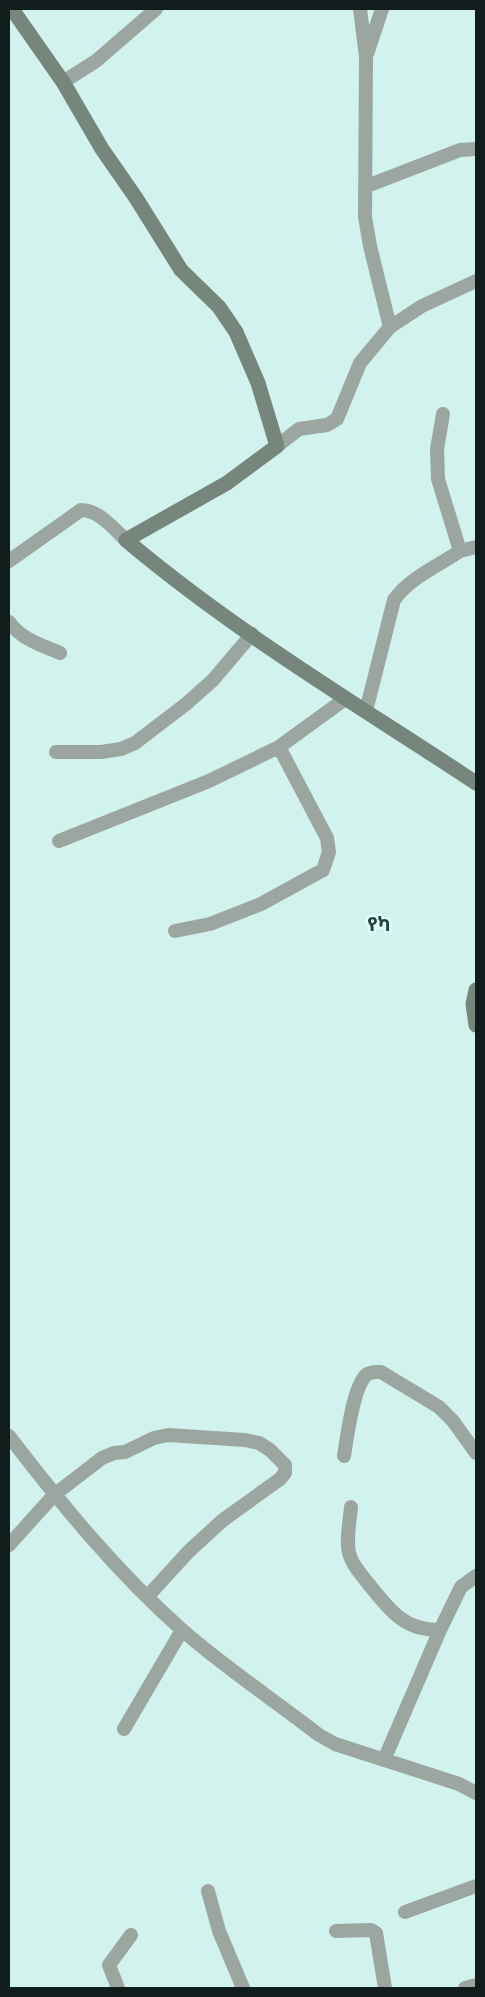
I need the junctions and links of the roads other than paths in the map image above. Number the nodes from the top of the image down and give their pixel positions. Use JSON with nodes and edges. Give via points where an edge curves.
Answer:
{"nodes":[{"id":1,"x":12,"y":9,"type":"edge"},
{"id":2,"x":156,"y":9,"type":"edge"},
{"id":3,"x":360,"y":9,"type":"edge"},
{"id":4,"x":382,"y":9,"type":"edge"},
{"id":5,"x":366,"y":57,"type":"junction"},
{"id":6,"x":63,"y":82,"type":"junction"},
{"id":7,"x":476,"y":149,"type":"edge"},
{"id":8,"x":367,"y":186,"type":"junction"},
{"id":9,"x":476,"y":280,"type":"edge"},
{"id":10,"x":390,"y":326,"type":"junction"},
{"id":11,"x":443,"y":414,"type":"dead end"},
{"id":12,"x":277,"y":446,"type":"junction"},
{"id":13,"x":126,"y":540,"type":"junction"},
{"id":14,"x":476,"y":547,"type":"edge"},
{"id":15,"x":460,"y":552,"type":"junction"},
{"id":16,"x":9,"y":561,"type":"edge"},
{"id":17,"x":9,"y":622,"type":"edge"},
{"id":18,"x":252,"y":634,"type":"junction"},
{"id":19,"x":60,"y":653,"type":"dead end"},
{"id":20,"x":345,"y":699,"type":"junction"},
{"id":21,"x":366,"y":711,"type":"junction"},
{"id":22,"x":280,"y":747,"type":"junction"},
{"id":23,"x":56,"y":752,"type":"dead end"},
{"id":24,"x":476,"y":784,"type":"edge"},
{"id":25,"x":59,"y":840,"type":"dead end"},
{"id":26,"x":176,"y":931,"type":"dead end"},
{"id":27,"x":476,"y":990,"type":"edge"},
{"id":28,"x":476,"y":1025,"type":"edge"},
{"id":29,"x":9,"y":1436,"type":"edge"},
{"id":30,"x":476,"y":1453,"type":"edge"},
{"id":31,"x":344,"y":1456,"type":"dead end"},
{"id":32,"x":54,"y":1495,"type":"junction"},
{"id":33,"x":351,"y":1507,"type":"dead end"},
{"id":34,"x":9,"y":1545,"type":"edge"},
{"id":35,"x":476,"y":1576,"type":"edge"},
{"id":36,"x":147,"y":1597,"type":"junction"},
{"id":37,"x":182,"y":1630,"type":"junction"},
{"id":38,"x":440,"y":1630,"type":"junction"},
{"id":39,"x":124,"y":1729,"type":"dead end"},
{"id":40,"x":384,"y":1760,"type":"junction"},
{"id":41,"x":476,"y":1793,"type":"edge"},
{"id":42,"x":476,"y":1886,"type":"edge"},
{"id":43,"x":208,"y":1891,"type":"dead end"},
{"id":44,"x":405,"y":1912,"type":"dead end"},
{"id":45,"x":336,"y":1931,"type":"dead end"},
{"id":46,"x":131,"y":1935,"type":"dead end"},
{"id":47,"x":476,"y":1986,"type":"edge"},
{"id":48,"x":118,"y":1988,"type":"edge"},
{"id":49,"x":243,"y":1988,"type":"edge"},
{"id":50,"x":385,"y":1988,"type":"edge"},
{"id":51,"x":465,"y":1988,"type":"edge"}],
"edges":[{"from":1,"to":6,"type":"street"},
{"from":2,"to":6,"type":"street","via":[[96,62]]},
{"from":3,"to":5,"type":"street"},
{"from":4,"to":5,"type":"street"},
{"from":5,"to":8,"type":"street"},
{"from":6,"to":12,"type":"street","via":[[102,149],[181,270],[219,307],[236,332],[258,383]]},
{"from":7,"to":8,"type":"street","via":[[460,150]]},
{"from":8,"to":10,"type":"street","via":[[365,217],[368,236]]},
{"from":9,"to":10,"type":"street","via":[[422,306]]},
{"from":10,"to":12,"type":"street","via":[[360,363],[337,419],[327,425],[299,429]]},
{"from":11,"to":15,"type":"street","via":[[437,449],[438,479]]},
{"from":12,"to":13,"type":"street","via":[[228,483]]},
{"from":13,"to":16,"type":"street","via":[[96,514],[81,510]]},
{"from":13,"to":18,"type":"street","via":[[170,577]]},
{"from":14,"to":15,"type":"street"},
{"from":15,"to":21,"type":"street","via":[[400,590],[394,600]]},
{"from":17,"to":19,"type":"street","via":[[27,639]]},
{"from":18,"to":20,"type":"street"},
{"from":18,"to":23,"type":"street","via":[[213,680],[135,742],[121,749],[101,752]]},
{"from":20,"to":21,"type":"street"},
{"from":20,"to":22,"type":"street"},
{"from":21,"to":24,"type":"street"},
{"from":22,"to":25,"type":"street","via":[[209,781]]},
{"from":22,"to":26,"type":"street","via":[[327,838],[329,852],[323,870],[253,907],[210,924]]},
{"from":27,"to":28,"type":"street","via":[[473,1004]]},
{"from":29,"to":32,"type":"street"},
{"from":30,"to":31,"type":"street","via":[[452,1420],[438,1407],[381,1372],[372,1372],[365,1376],[352,1409]]},
{"from":32,"to":34,"type":"street"},
{"from":32,"to":36,"type":"street"},
{"from":32,"to":36,"type":"street","via":[[102,1458],[168,1435],[259,1443],[285,1465],[285,1473],[280,1479],[223,1520]]},
{"from":33,"to":38,"type":"street","via":[[349,1555],[354,1565],[386,1607],[399,1618],[424,1630]]},
{"from":35,"to":38,"type":"street","via":[[461,1587]]},
{"from":36,"to":37,"type":"street"},
{"from":37,"to":39,"type":"street"},
{"from":37,"to":40,"type":"street","via":[[320,1735],[336,1744]]},
{"from":38,"to":40,"type":"street"},
{"from":40,"to":41,"type":"street","via":[[459,1784]]},
{"from":42,"to":44,"type":"street"},
{"from":43,"to":49,"type":"street","via":[[222,1940]]},
{"from":45,"to":50,"type":"street","via":[[371,1930],[376,1933]]},
{"from":46,"to":48,"type":"street","via":[[109,1965]]},
{"from":47,"to":51,"type":"street"}]}
